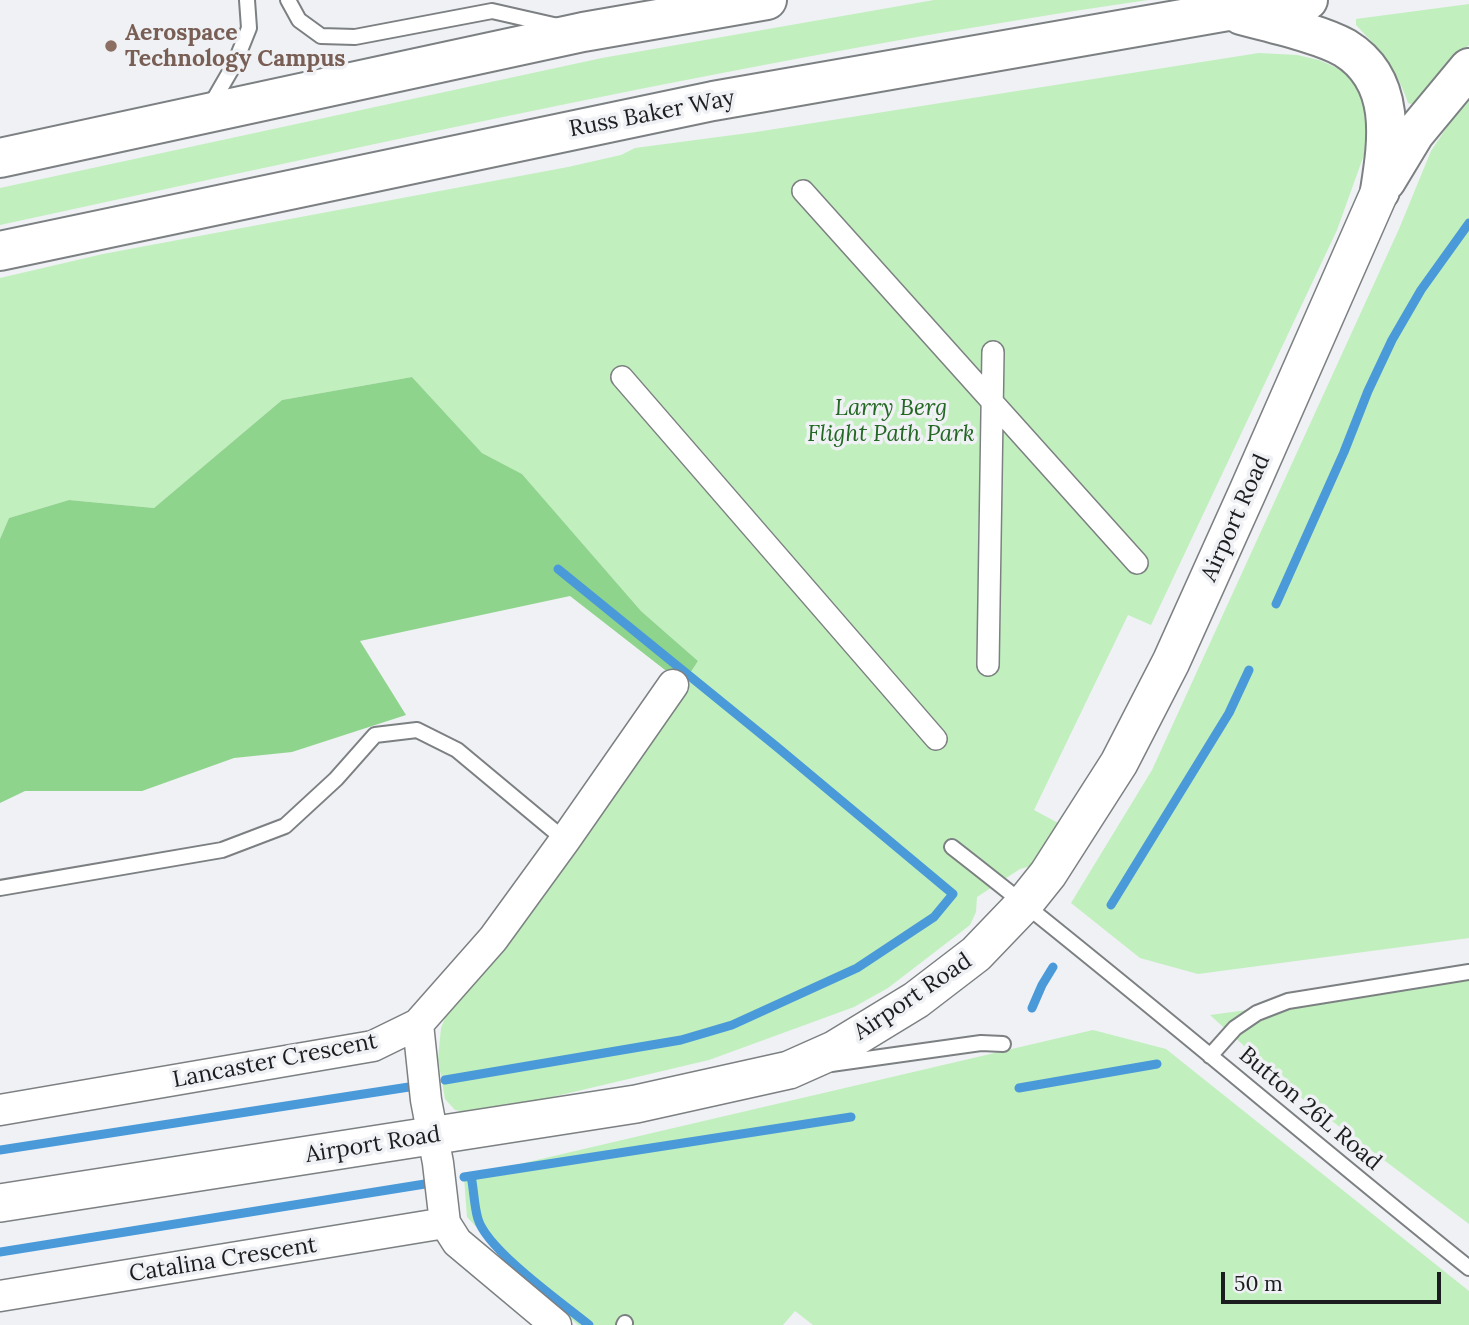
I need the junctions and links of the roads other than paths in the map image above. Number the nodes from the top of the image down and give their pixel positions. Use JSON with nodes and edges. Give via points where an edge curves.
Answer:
{"nodes":[{"id":1,"x":247,"y":0,"type":"edge"},
{"id":2,"x":288,"y":0,"type":"edge"},
{"id":3,"x":767,"y":0,"type":"edge"},
{"id":4,"x":1308,"y":0,"type":"edge"},
{"id":5,"x":1228,"y":11,"type":"junction"},
{"id":6,"x":583,"y":32,"type":"junction"},
{"id":7,"x":1469,"y":68,"type":"edge"},
{"id":8,"x":207,"y":112,"type":"junction"},
{"id":9,"x":0,"y":159,"type":"edge"},
{"id":10,"x":803,"y":191,"type":"dead end"},
{"id":11,"x":1380,"y":191,"type":"junction"},
{"id":12,"x":0,"y":251,"type":"edge"},
{"id":13,"x":993,"y":352,"type":"dead end"},
{"id":14,"x":622,"y":377,"type":"dead end"},
{"id":15,"x":992,"y":402,"type":"junction"},
{"id":16,"x":1137,"y":563,"type":"dead end"},
{"id":17,"x":988,"y":665,"type":"dead end"},
{"id":18,"x":673,"y":685,"type":"dead end"},
{"id":19,"x":936,"y":739,"type":"dead end"},
{"id":20,"x":565,"y":840,"type":"junction"},
{"id":21,"x":952,"y":847,"type":"dead end"},
{"id":22,"x":0,"y":888,"type":"edge"},
{"id":23,"x":1024,"y":904,"type":"junction"},
{"id":24,"x":1469,"y":972,"type":"edge"},
{"id":25,"x":418,"y":1024,"type":"junction"},
{"id":26,"x":1003,"y":1044,"type":"dead end"},
{"id":27,"x":1210,"y":1056,"type":"junction"},
{"id":28,"x":789,"y":1070,"type":"junction"},
{"id":29,"x":0,"y":1110,"type":"edge"},
{"id":30,"x":432,"y":1136,"type":"junction"},
{"id":31,"x":0,"y":1203,"type":"edge"},
{"id":32,"x":446,"y":1223,"type":"junction"},
{"id":33,"x":1469,"y":1268,"type":"edge"},
{"id":34,"x":0,"y":1296,"type":"edge"},
{"id":35,"x":556,"y":1325,"type":"edge"}],
"edges":[{"from":1,"to":8,"type":"lane","via":[[249,28]]},
{"from":2,"to":6,"type":"lane","via":[[299,20],[321,36],[355,37],[492,11]]},
{"from":3,"to":6,"type":"main road"},
{"from":4,"to":5,"type":"main road","name":"Russ Baker Way"},
{"from":5,"to":11,"type":"main road","via":[[1345,48],[1369,69],[1386,106],[1387,149]]},
{"from":5,"to":12,"type":"main road","name":"Russ Baker Way","via":[[713,101]]},
{"from":6,"to":8,"type":"main road"},
{"from":7,"to":11,"type":"main road","via":[[1415,133]]},
{"from":8,"to":9,"type":"main road"},
{"from":10,"to":15,"type":"street"},
{"from":11,"to":23,"type":"street","name":"Airport Road","via":[[1165,673],[1119,763]]},
{"from":13,"to":15,"type":"street"},
{"from":14,"to":19,"type":"street"},
{"from":15,"to":16,"type":"street"},
{"from":15,"to":17,"type":"street"},
{"from":18,"to":20,"type":"street","name":"Lancaster Crescent"},
{"from":20,"to":22,"type":"lane","via":[[457,750],[417,730],[376,735],[285,826],[222,850]]},
{"from":20,"to":25,"type":"street","name":"Lancaster Crescent","via":[[493,939]]},
{"from":21,"to":23,"type":"lane"},
{"from":23,"to":27,"type":"lane"},
{"from":23,"to":28,"type":"street","name":"Airport Road","via":[[976,954],[916,1000],[834,1050]]},
{"from":24,"to":27,"type":"lane","name":"Button 26L Road","via":[[1288,1001],[1235,1028]]},
{"from":25,"to":29,"type":"street","name":"Lancaster Crescent","via":[[373,1046]]},
{"from":25,"to":30,"type":"street"},
{"from":26,"to":28,"type":"lane","via":[[981,1043]]},
{"from":27,"to":33,"type":"lane","name":"Button 26L Road"},
{"from":28,"to":30,"type":"street","name":"Airport Road","via":[[636,1104]]},
{"from":30,"to":31,"type":"street","name":"Airport Road"},
{"from":30,"to":32,"type":"street"},
{"from":32,"to":34,"type":"street","name":"Catalina Crescent"},
{"from":32,"to":35,"type":"street","via":[[457,1242]]}]}
